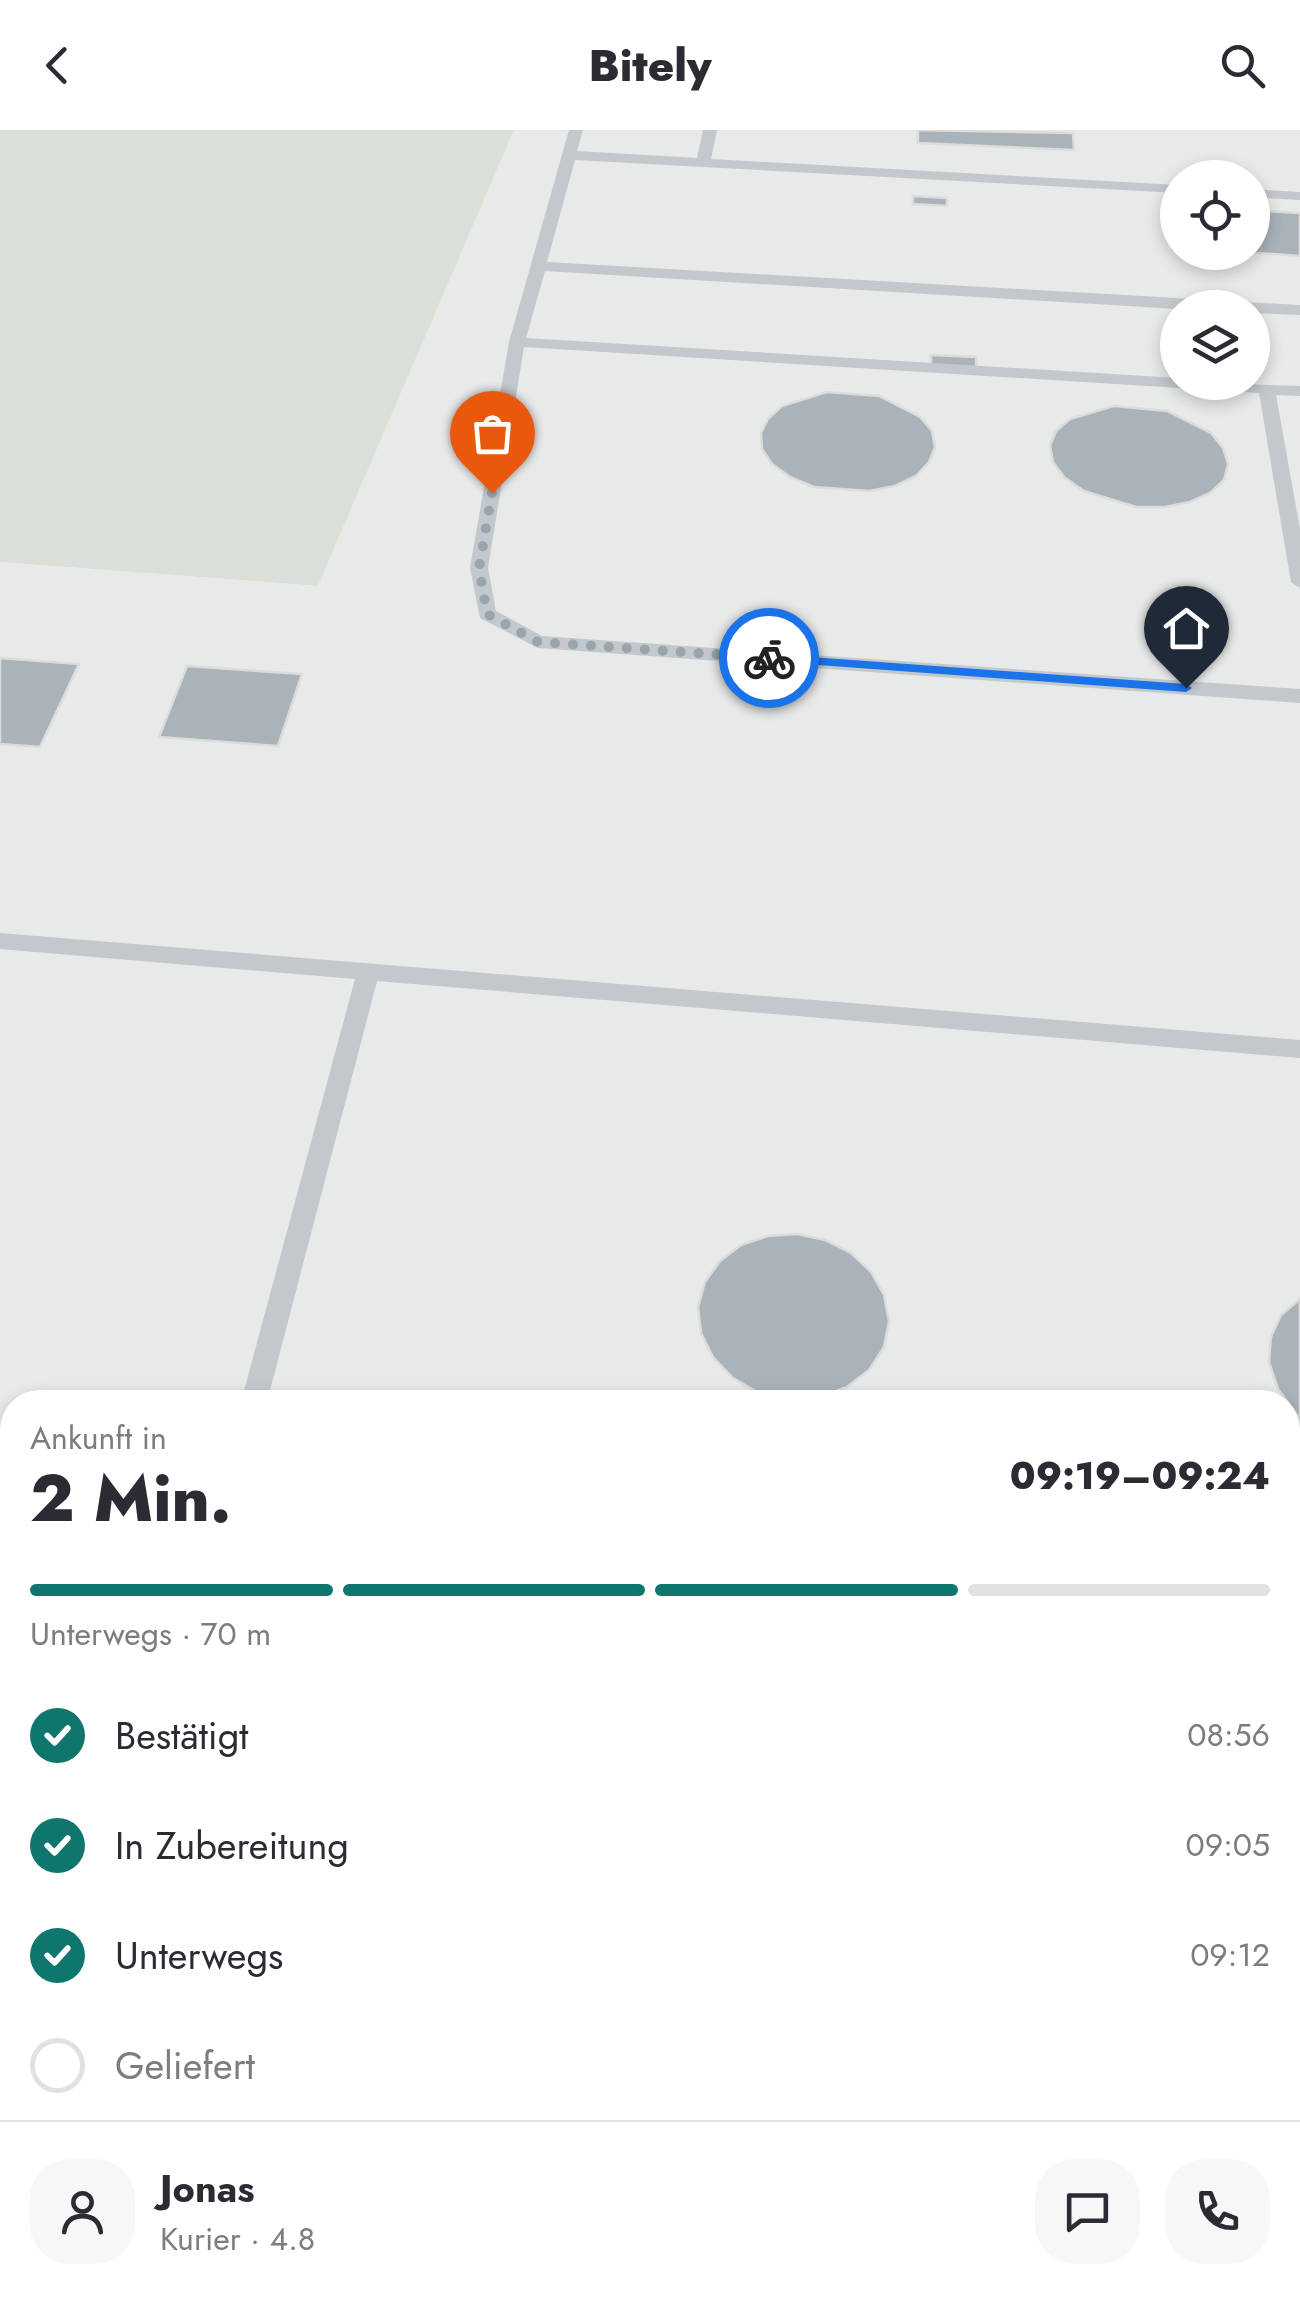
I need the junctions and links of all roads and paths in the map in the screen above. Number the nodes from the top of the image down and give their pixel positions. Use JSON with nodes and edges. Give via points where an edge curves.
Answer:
{"nodes":[{"id":1,"x":576,"y":130,"type":"edge"},
{"id":2,"x":710,"y":130,"type":"edge"},
{"id":3,"x":569,"y":155,"type":"junction"},
{"id":4,"x":703,"y":163,"type":"junction"},
{"id":5,"x":1160,"y":188,"type":"edge"},
{"id":6,"x":1270,"y":194,"type":"edge"},
{"id":7,"x":1300,"y":196,"type":"edge"},
{"id":8,"x":536,"y":266,"type":"junction"},
{"id":9,"x":1160,"y":303,"type":"edge"},
{"id":10,"x":1270,"y":309,"type":"edge"},
{"id":11,"x":1300,"y":310,"type":"edge"},
{"id":12,"x":517,"y":342,"type":"junction"},
{"id":13,"x":1160,"y":382,"type":"edge"},
{"id":14,"x":1270,"y":389,"type":"edge"},
{"id":15,"x":1300,"y":391,"type":"edge"},
{"id":16,"x":1270,"y":400,"type":"edge"},
{"id":17,"x":1300,"y":582,"type":"edge"},
{"id":18,"x":1300,"y":696,"type":"edge"},
{"id":19,"x":0,"y":941,"type":"edge"},
{"id":20,"x":368,"y":972,"type":"junction"},
{"id":21,"x":1300,"y":1048,"type":"edge"},
{"id":22,"x":257,"y":1390,"type":"edge"}],
"edges":[{"from":1,"to":3,"type":"lane"},
{"from":2,"to":4,"type":"lane"},
{"from":3,"to":4,"type":"lane"},
{"from":3,"to":8,"type":"lane"},
{"from":4,"to":5,"type":"lane"},
{"from":6,"to":7,"type":"lane"},
{"from":8,"to":9,"type":"lane"},
{"from":8,"to":12,"type":"lane"},
{"from":10,"to":11,"type":"lane"},
{"from":12,"to":13,"type":"lane"},
{"from":12,"to":18,"type":"lane","via":[[479,568],[487,614],[538,642]]},
{"from":14,"to":15,"type":"lane"},
{"from":16,"to":17,"type":"lane"},
{"from":19,"to":20,"type":"lane"},
{"from":20,"to":21,"type":"lane"},
{"from":20,"to":22,"type":"lane"}]}
